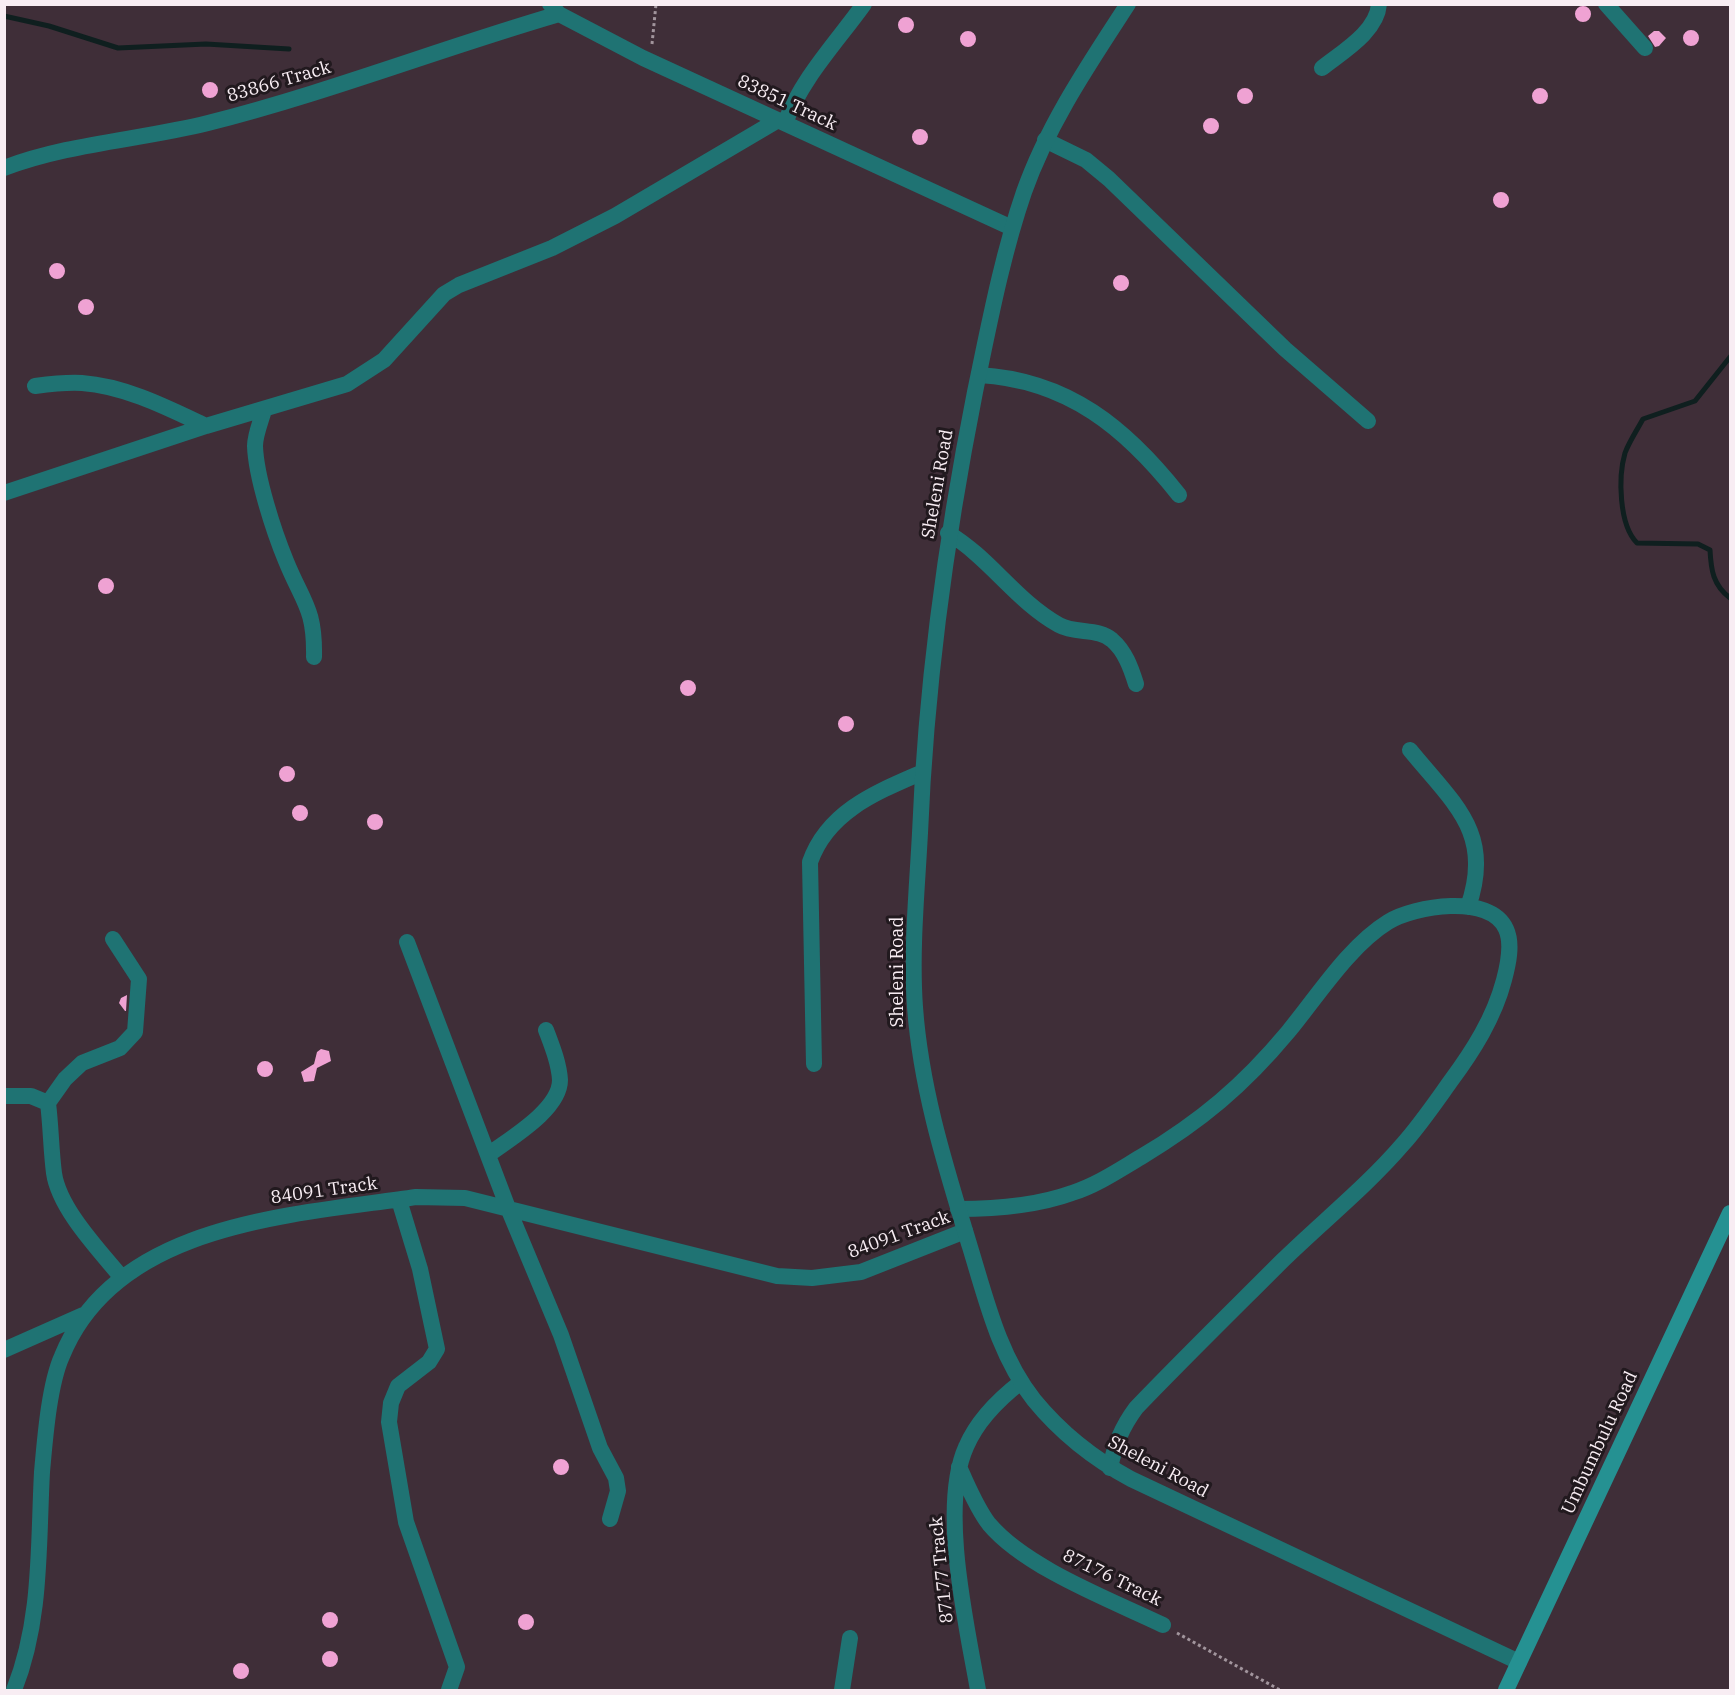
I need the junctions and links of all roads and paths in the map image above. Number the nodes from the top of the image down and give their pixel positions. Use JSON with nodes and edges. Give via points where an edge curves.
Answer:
{"nodes":[{"id":1,"x":656,"y":4,"type":"edge"},
{"id":2,"x":864,"y":4,"type":"edge"},
{"id":3,"x":1128,"y":4,"type":"edge"},
{"id":4,"x":1379,"y":4,"type":"edge"},
{"id":5,"x":1605,"y":4,"type":"edge"},
{"id":6,"x":555,"y":9,"type":"edge"},
{"id":7,"x":1645,"y":48,"type":"dead end"},
{"id":8,"x":651,"y":61,"type":"junction"},
{"id":9,"x":1322,"y":68,"type":"dead end"},
{"id":10,"x":782,"y":122,"type":"junction"},
{"id":11,"x":1045,"y":140,"type":"junction"},
{"id":12,"x":4,"y":168,"type":"edge"},
{"id":13,"x":1012,"y":228,"type":"junction"},
{"id":14,"x":979,"y":375,"type":"junction"},
{"id":15,"x":35,"y":386,"type":"dead end"},
{"id":16,"x":264,"y":410,"type":"junction"},
{"id":17,"x":1368,"y":421,"type":"dead end"},
{"id":18,"x":206,"y":426,"type":"junction"},
{"id":19,"x":4,"y":493,"type":"edge"},
{"id":20,"x":1179,"y":495,"type":"dead end"},
{"id":21,"x":948,"y":533,"type":"junction"},
{"id":22,"x":314,"y":657,"type":"dead end"},
{"id":23,"x":1136,"y":684,"type":"dead end"},
{"id":24,"x":1410,"y":750,"type":"dead end"},
{"id":25,"x":923,"y":772,"type":"junction"},
{"id":26,"x":1468,"y":907,"type":"junction"},
{"id":27,"x":113,"y":939,"type":"dead end"},
{"id":28,"x":407,"y":942,"type":"dead end"},
{"id":29,"x":546,"y":1030,"type":"dead end"},
{"id":30,"x":814,"y":1064,"type":"dead end"},
{"id":31,"x":4,"y":1095,"type":"edge"},
{"id":32,"x":48,"y":1103,"type":"junction"},
{"id":33,"x":488,"y":1155,"type":"junction"},
{"id":34,"x":399,"y":1200,"type":"junction"},
{"id":35,"x":508,"y":1208,"type":"junction"},
{"id":36,"x":958,"y":1209,"type":"junction"},
{"id":37,"x":1730,"y":1216,"type":"edge"},
{"id":38,"x":965,"y":1231,"type":"junction"},
{"id":39,"x":122,"y":1278,"type":"junction"},
{"id":40,"x":83,"y":1315,"type":"junction"},
{"id":41,"x":4,"y":1350,"type":"edge"},
{"id":42,"x":1021,"y":1382,"type":"junction"},
{"id":43,"x":959,"y":1467,"type":"junction"},
{"id":44,"x":1110,"y":1468,"type":"junction"},
{"id":45,"x":610,"y":1519,"type":"dead end"},
{"id":46,"x":1163,"y":1625,"type":"joint"},
{"id":47,"x":850,"y":1638,"type":"dead end"},
{"id":48,"x":1519,"y":1662,"type":"junction"},
{"id":49,"x":14,"y":1690,"type":"edge"},
{"id":50,"x":449,"y":1690,"type":"edge"},
{"id":51,"x":842,"y":1690,"type":"edge"},
{"id":52,"x":978,"y":1690,"type":"edge"},
{"id":53,"x":1280,"y":1690,"type":"edge"},
{"id":54,"x":1506,"y":1690,"type":"edge"}],
"edges":[{"from":1,"to":8,"type":"path"},
{"from":2,"to":10,"type":"street","via":[[813,72]]},
{"from":3,"to":11,"type":"street","name":"Sheleni Road"},
{"from":4,"to":9,"type":"street","via":[[1373,22],[1363,34]]},
{"from":5,"to":7,"type":"street"},
{"from":6,"to":8,"type":"street","name":"83851 Track"},
{"from":6,"to":12,"type":"street","name":"83866 Track","via":[[291,100],[206,123],[57,151]]},
{"from":8,"to":10,"type":"street","name":"83851 Track"},
{"from":10,"to":13,"type":"street","name":"83851 Track"},
{"from":10,"to":16,"type":"street","via":[[615,216],[444,294],[384,360],[366,374],[330,390]]},
{"from":11,"to":13,"type":"street","name":"Sheleni Road"},
{"from":11,"to":17,"type":"street","via":[[1086,160],[1108,179],[1285,350]]},
{"from":13,"to":14,"type":"street","name":"Sheleni Road"},
{"from":14,"to":20,"type":"street","via":[[1034,384],[1099,414],[1121,430]]},
{"from":14,"to":21,"type":"street","name":"Sheleni Road"},
{"from":15,"to":18,"type":"street","via":[[82,383],[103,387],[167,408]]},
{"from":16,"to":18,"type":"street"},
{"from":16,"to":22,"type":"street","via":[[255,443],[258,469],[285,559],[310,612]]},
{"from":18,"to":19,"type":"street"},
{"from":21,"to":23,"type":"street","via":[[974,549],[1023,599],[1055,622],[1074,631],[1108,636],[1123,652]]},
{"from":21,"to":25,"type":"street","name":"Sheleni Road"},
{"from":24,"to":26,"type":"street","via":[[1473,833],[1478,864]]},
{"from":25,"to":30,"type":"street","via":[[854,806],[825,830],[815,847],[810,862]]},
{"from":25,"to":36,"type":"street","name":"Sheleni Road","via":[[914,1002],[924,1082]]},
{"from":26,"to":36,"type":"street","via":[[1426,908],[1407,913],[1374,932],[1242,1085],[1209,1113],[1116,1172],[1075,1193],[1037,1203]]},
{"from":26,"to":44,"type":"street","via":[[1492,914],[1504,924],[1509,944],[1496,1004],[1464,1063],[1402,1146],[1137,1408],[1124,1424]]},
{"from":27,"to":32,"type":"street","via":[[139,979],[135,1032],[120,1048],[82,1063]]},
{"from":28,"to":33,"type":"street"},
{"from":29,"to":33,"type":"street","via":[[560,1080],[555,1099],[543,1113]]},
{"from":31,"to":32,"type":"street","via":[[31,1096]]},
{"from":32,"to":39,"type":"street","via":[[58,1190]]},
{"from":33,"to":35,"type":"street"},
{"from":34,"to":35,"type":"street","name":"84091 Track","via":[[465,1198]]},
{"from":34,"to":39,"type":"street","name":"84091 Track","via":[[238,1225],[189,1241]]},
{"from":34,"to":50,"type":"street","via":[[420,1269],[437,1349],[429,1362],[398,1386],[389,1422],[406,1522],[457,1667]]},
{"from":35,"to":38,"type":"street","name":"84091 Track","via":[[757,1272],[812,1278],[861,1272]]},
{"from":35,"to":45,"type":"street","via":[[561,1335],[600,1448],[616,1478],[618,1491]]},
{"from":36,"to":38,"type":"street","name":"Sheleni Road"},
{"from":37,"to":48,"type":"main road","name":"Umbumbulu Road"},
{"from":38,"to":42,"type":"street","name":"Sheleni Road","via":[[998,1336]]},
{"from":39,"to":40,"type":"street","name":"84091 Track"},
{"from":40,"to":41,"type":"street"},
{"from":40,"to":49,"type":"street","name":"84091 Track","via":[[57,1373],[43,1470],[40,1570],[28,1647]]},
{"from":42,"to":43,"type":"street","name":"87177 Track","via":[[992,1408],[966,1447]]},
{"from":42,"to":44,"type":"street","name":"Sheleni Road","via":[[1066,1434]]},
{"from":43,"to":46,"type":"street","name":"87176 Track","via":[[978,1507],[1002,1538],[1040,1564]]},
{"from":43,"to":52,"type":"street","name":"87177 Track","via":[[955,1486],[957,1544]]},
{"from":44,"to":48,"type":"street","name":"Sheleni Road"},
{"from":46,"to":53,"type":"path","name":"87176 Track"},
{"from":47,"to":51,"type":"street"},
{"from":48,"to":54,"type":"main road","name":"Umbumbulu Road"}]}
